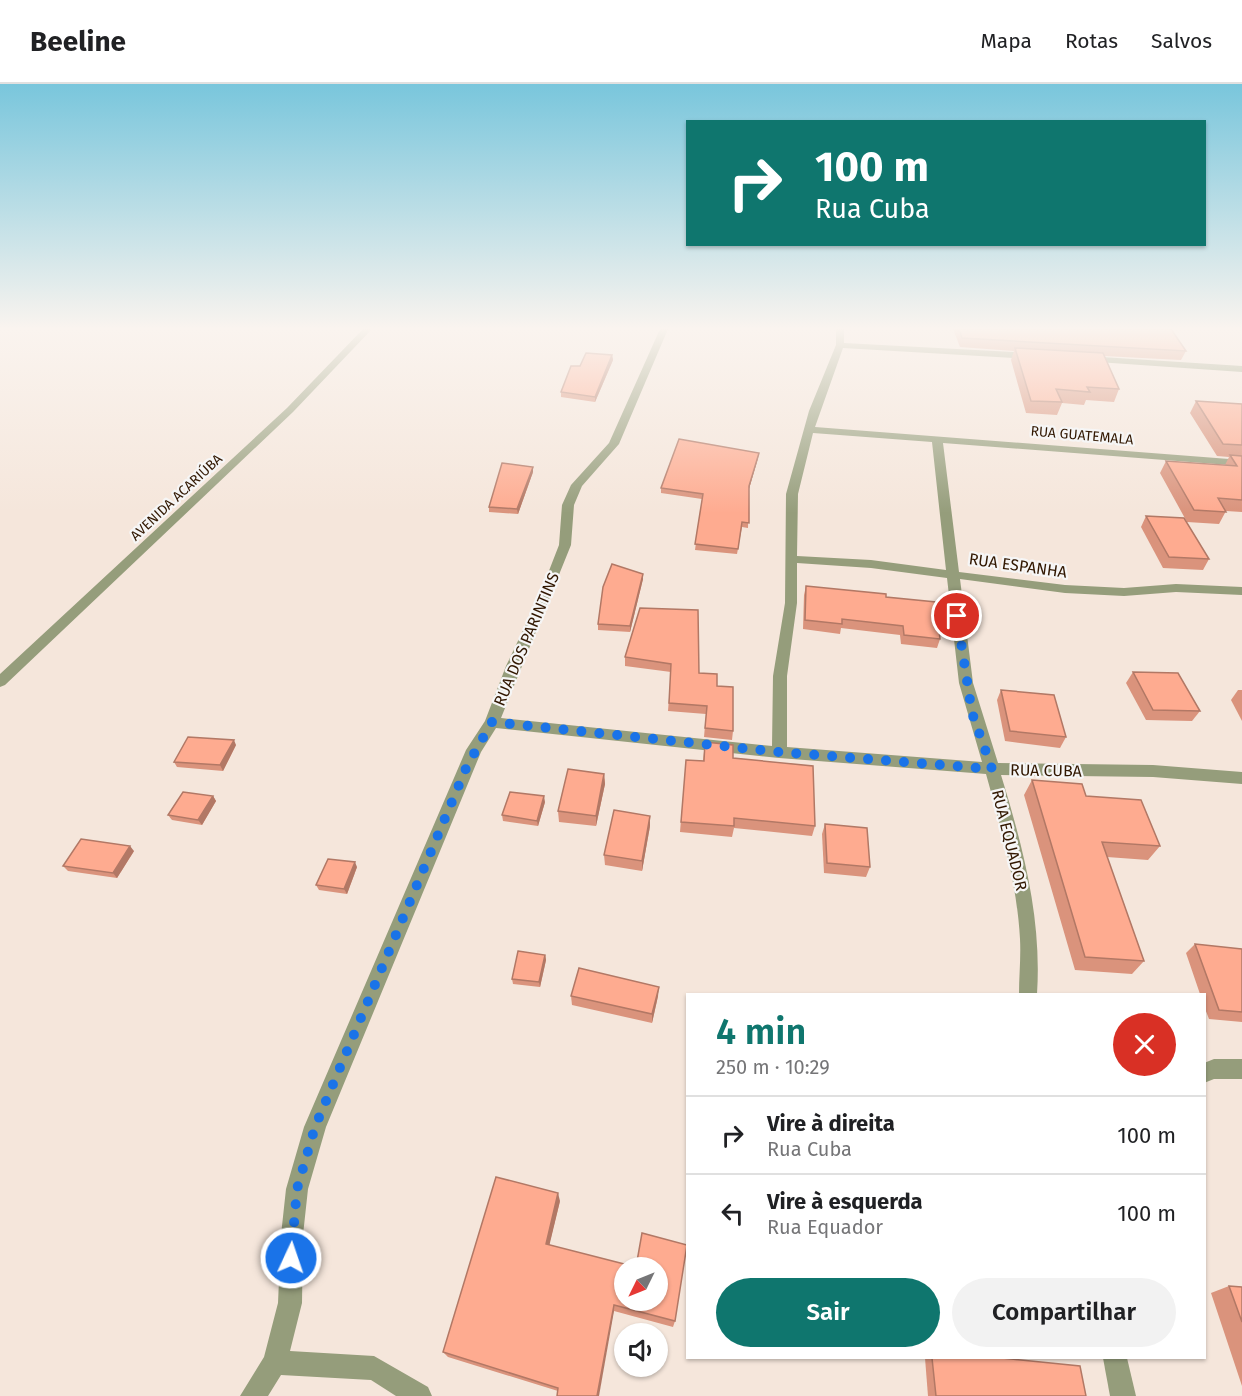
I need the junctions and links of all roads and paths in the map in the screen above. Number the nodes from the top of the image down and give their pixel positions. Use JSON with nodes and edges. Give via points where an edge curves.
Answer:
{"nodes":[{"id":1,"x":309,"y":390,"type":"edge"},
{"id":2,"x":637,"y":390,"type":"edge"},
{"id":3,"x":822,"y":390,"type":"edge"},
{"id":4,"x":811,"y":430,"type":"junction"},
{"id":5,"x":937,"y":439,"type":"junction"},
{"id":6,"x":1242,"y":463,"type":"edge"},
{"id":7,"x":790,"y":559,"type":"junction"},
{"id":8,"x":951,"y":572,"type":"junction"},
{"id":9,"x":1242,"y":591,"type":"edge"},
{"id":10,"x":0,"y":682,"type":"edge"},
{"id":11,"x":492,"y":722,"type":"junction"},
{"id":12,"x":779,"y":752,"type":"junction"},
{"id":13,"x":992,"y":769,"type":"junction"},
{"id":14,"x":1242,"y":778,"type":"edge"},
{"id":15,"x":1028,"y":993,"type":"edge"},
{"id":16,"x":1242,"y":1069,"type":"edge"},
{"id":17,"x":1206,"y":1072,"type":"edge"},
{"id":18,"x":1115,"y":1359,"type":"edge"},
{"id":19,"x":275,"y":1362,"type":"junction"},
{"id":20,"x":253,"y":1396,"type":"edge"},
{"id":21,"x":419,"y":1396,"type":"edge"},
{"id":22,"x":1123,"y":1396,"type":"edge"}],
"edges":[{"from":1,"to":10,"type":"street","name":"AVENIDA ACARIÚBA"},
{"from":2,"to":11,"type":"street","name":"RUA DOS PARINTINS","via":[[614,444],[577,484],[567,504],[565,545]]},
{"from":3,"to":4,"type":"street"},
{"from":4,"to":5,"type":"street","name":"RUA GUATEMALA"},
{"from":4,"to":7,"type":"street","via":[[792,494]]},
{"from":5,"to":6,"type":"street","name":"RUA GUATEMALA"},
{"from":5,"to":8,"type":"street","name":"RUA EQUADOR"},
{"from":7,"to":8,"type":"street","name":"RUA ESPANHA"},
{"from":7,"to":12,"type":"street","via":[[791,603],[780,676]]},
{"from":8,"to":9,"type":"street","name":"RUA ESPANHA","via":[[1065,589]]},
{"from":8,"to":13,"type":"street","name":"RUA EQUADOR","via":[[972,713]]},
{"from":11,"to":12,"type":"street","name":"RUA CUBA"},
{"from":11,"to":19,"type":"street","name":"RUA DOS PARINTINS","via":[[467,766],[315,1127],[297,1189],[290,1303]]},
{"from":12,"to":13,"type":"street","name":"RUA CUBA"},
{"from":13,"to":14,"type":"street","name":"RUA CUBA","via":[[1153,771]]},
{"from":13,"to":15,"type":"street","name":"RUA EQUADOR","via":[[1026,906]]},
{"from":16,"to":17,"type":"street"},
{"from":18,"to":22,"type":"street"},
{"from":19,"to":20,"type":"street","name":"RUA DOS PARINTINS"},
{"from":19,"to":21,"type":"street","via":[[374,1368]]}]}
